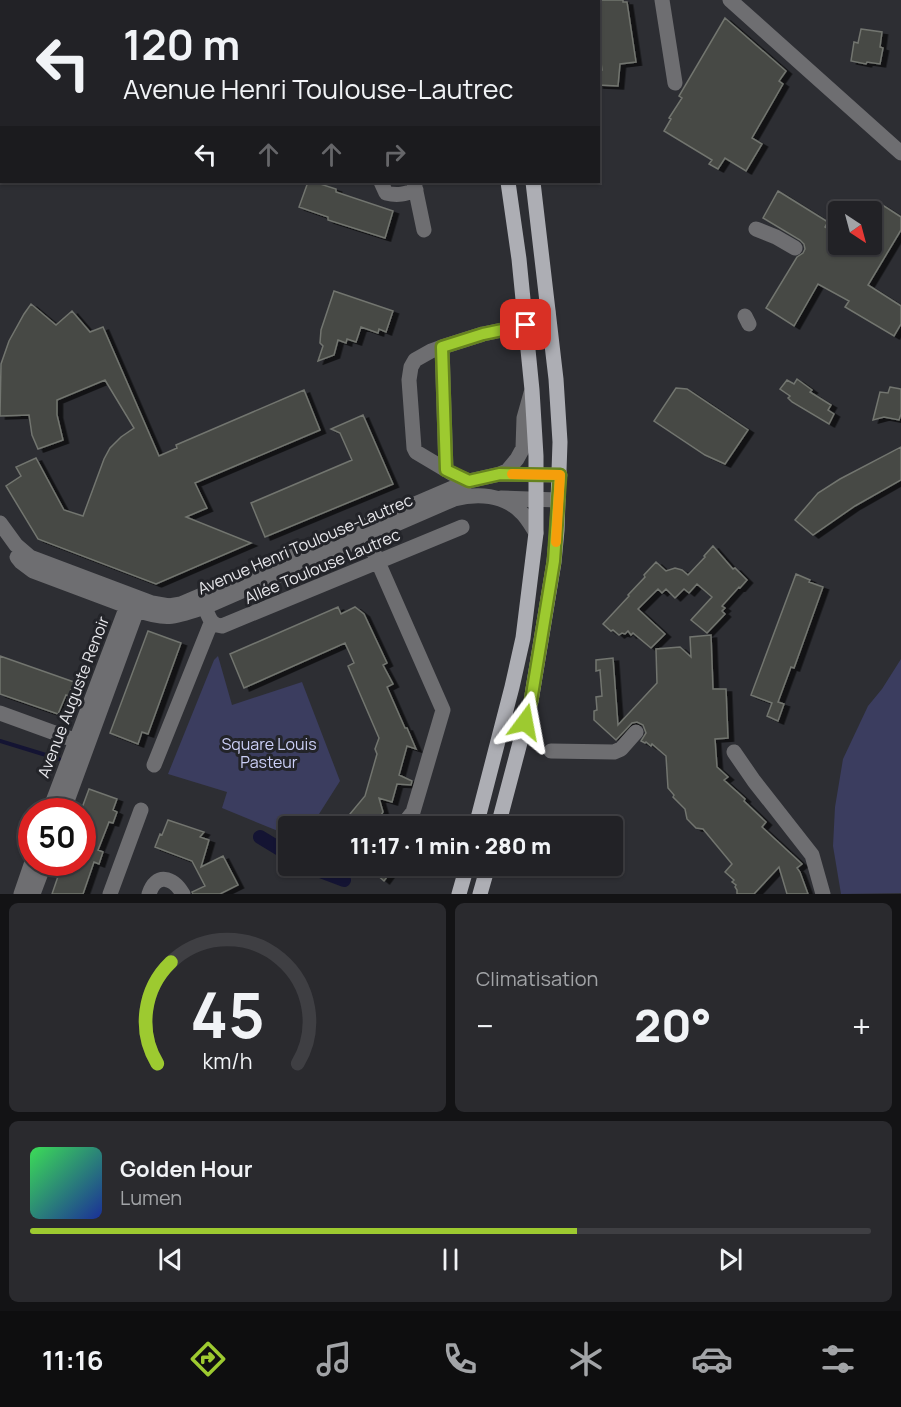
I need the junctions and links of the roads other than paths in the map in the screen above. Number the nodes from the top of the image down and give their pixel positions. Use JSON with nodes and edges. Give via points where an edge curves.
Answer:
{"nodes":[{"id":1,"x":662,"y":0,"type":"edge"},
{"id":2,"x":730,"y":0,"type":"edge"},
{"id":3,"x":675,"y":83,"type":"dead end"},
{"id":4,"x":901,"y":153,"type":"edge"},
{"id":5,"x":381,"y":183,"type":"edge"},
{"id":6,"x":508,"y":183,"type":"edge"},
{"id":7,"x":533,"y":183,"type":"edge"},
{"id":8,"x":415,"y":186,"type":"edge"},
{"id":9,"x":756,"y":229,"type":"dead end"},
{"id":10,"x":424,"y":230,"type":"dead end"},
{"id":11,"x":795,"y":248,"type":"dead end"},
{"id":12,"x":548,"y":312,"type":"junction"},
{"id":13,"x":526,"y":325,"type":"junction"},
{"id":14,"x":437,"y":349,"type":"junction"},
{"id":15,"x":532,"y":390,"type":"junction"},
{"id":16,"x":436,"y":463,"type":"junction"},
{"id":17,"x":500,"y":474,"type":"junction"},
{"id":18,"x":536,"y":475,"type":"junction"},
{"id":19,"x":560,"y":475,"type":"junction"},
{"id":20,"x":469,"y":481,"type":"junction"},
{"id":21,"x":498,"y":498,"type":"junction"},
{"id":22,"x":536,"y":499,"type":"junction"},
{"id":23,"x":558,"y":500,"type":"junction"},
{"id":24,"x":0,"y":523,"type":"edge"},
{"id":25,"x":462,"y":526,"type":"dead end"},
{"id":26,"x":0,"y":528,"type":"edge"},
{"id":27,"x":536,"y":533,"type":"junction"},
{"id":28,"x":367,"y":537,"type":"junction"},
{"id":29,"x":378,"y":562,"type":"junction"},
{"id":30,"x":134,"y":603,"type":"junction"},
{"id":31,"x":205,"y":607,"type":"junction"},
{"id":32,"x":211,"y":623,"type":"junction"},
{"id":33,"x":0,"y":714,"type":"edge"},
{"id":34,"x":636,"y":732,"type":"dead end"},
{"id":35,"x":82,"y":742,"type":"junction"},
{"id":36,"x":551,"y":750,"type":"dead end"},
{"id":37,"x":734,"y":752,"type":"dead end"},
{"id":38,"x":154,"y":765,"type":"dead end"},
{"id":39,"x":56,"y":798,"type":"edge"},
{"id":40,"x":67,"y":798,"type":"edge"},
{"id":41,"x":141,"y":810,"type":"dead end"},
{"id":42,"x":410,"y":816,"type":"edge"},
{"id":43,"x":480,"y":816,"type":"edge"},
{"id":44,"x":501,"y":816,"type":"edge"},
{"id":45,"x":27,"y":876,"type":"edge"},
{"id":46,"x":40,"y":876,"type":"edge"},
{"id":47,"x":464,"y":876,"type":"edge"},
{"id":48,"x":485,"y":876,"type":"edge"},
{"id":49,"x":21,"y":894,"type":"edge"},
{"id":50,"x":33,"y":894,"type":"edge"},
{"id":51,"x":110,"y":894,"type":"edge"},
{"id":52,"x":149,"y":894,"type":"edge"},
{"id":53,"x":183,"y":894,"type":"edge"},
{"id":54,"x":459,"y":894,"type":"edge"},
{"id":55,"x":480,"y":894,"type":"edge"},
{"id":56,"x":823,"y":894,"type":"edge"}],
"edges":[{"from":1,"to":3,"type":"street"},
{"from":2,"to":4,"type":"street"},
{"from":5,"to":8,"type":"street","via":[[386,193],[396,195]]},
{"from":6,"to":13,"type":"main road"},
{"from":7,"to":12,"type":"main road"},
{"from":8,"to":10,"type":"street"},
{"from":9,"to":11,"type":"street"},
{"from":12,"to":13,"type":"street"},
{"from":12,"to":19,"type":"main road","via":[[557,389]]},
{"from":13,"to":14,"type":"street"},
{"from":13,"to":15,"type":"main road"},
{"from":14,"to":16,"type":"street"},
{"from":14,"to":16,"type":"street","via":[[415,360],[409,380],[414,448]]},
{"from":15,"to":17,"type":"street","via":[[524,418],[523,448],[518,459]]},
{"from":15,"to":18,"type":"main road"},
{"from":16,"to":20,"type":"street"},
{"from":17,"to":18,"type":"street","name":"Avenue Henri Toulouse-Lautrec"},
{"from":17,"to":20,"type":"street","name":"Avenue Henri Toulouse-Lautrec"},
{"from":18,"to":19,"type":"street","name":"Avenue Henri Toulouse-Lautrec"},
{"from":18,"to":22,"type":"main road"},
{"from":19,"to":23,"type":"main road"},
{"from":20,"to":30,"type":"street","name":"Avenue Henri Toulouse-Lautrec","via":[[181,604]]},
{"from":21,"to":22,"type":"street","name":"Avenue Henri Toulouse-Lautrec"},
{"from":21,"to":27,"type":"street","name":"Avenue Henri Toulouse-Lautrec","via":[[520,511]]},
{"from":21,"to":28,"type":"street","name":"Avenue Henri Toulouse-Lautrec","via":[[469,495],[454,499]]},
{"from":22,"to":23,"type":"street","name":"Avenue Henri Toulouse-Lautrec"},
{"from":22,"to":27,"type":"main road"},
{"from":23,"to":44,"type":"main road","via":[[554,561],[531,701]]},
{"from":24,"to":30,"type":"street","via":[[30,557]]},
{"from":25,"to":29,"type":"street","name":"Allée Toulouse Lautrec"},
{"from":26,"to":30,"type":"street","via":[[11,549],[33,571]]},
{"from":27,"to":43,"type":"main road","via":[[523,638]]},
{"from":28,"to":29,"type":"street"},
{"from":28,"to":31,"type":"street","name":"Avenue Henri Toulouse-Lautrec"},
{"from":29,"to":32,"type":"street","name":"Allée Toulouse Lautrec","via":[[222,626]]},
{"from":29,"to":42,"type":"street","via":[[442,710]]},
{"from":30,"to":31,"type":"street","name":"Avenue Henri Toulouse-Lautrec","via":[[151,615],[165,618]]},
{"from":30,"to":35,"type":"street","name":"Avenue Auguste Renoir"},
{"from":31,"to":32,"type":"street"},
{"from":32,"to":38,"type":"street"},
{"from":33,"to":35,"type":"street"},
{"from":34,"to":36,"type":"street","via":[[614,752]]},
{"from":35,"to":39,"type":"street","name":"Avenue Auguste Renoir"},
{"from":35,"to":40,"type":"street","name":"Avenue Auguste Renoir"},
{"from":37,"to":56,"type":"street","via":[[812,855]]},
{"from":41,"to":51,"type":"street"},
{"from":45,"to":49,"type":"street"},
{"from":46,"to":50,"type":"street"},
{"from":47,"to":54,"type":"main road"},
{"from":48,"to":55,"type":"main road"},
{"from":52,"to":53,"type":"street","via":[[162,879],[175,884]]}]}
